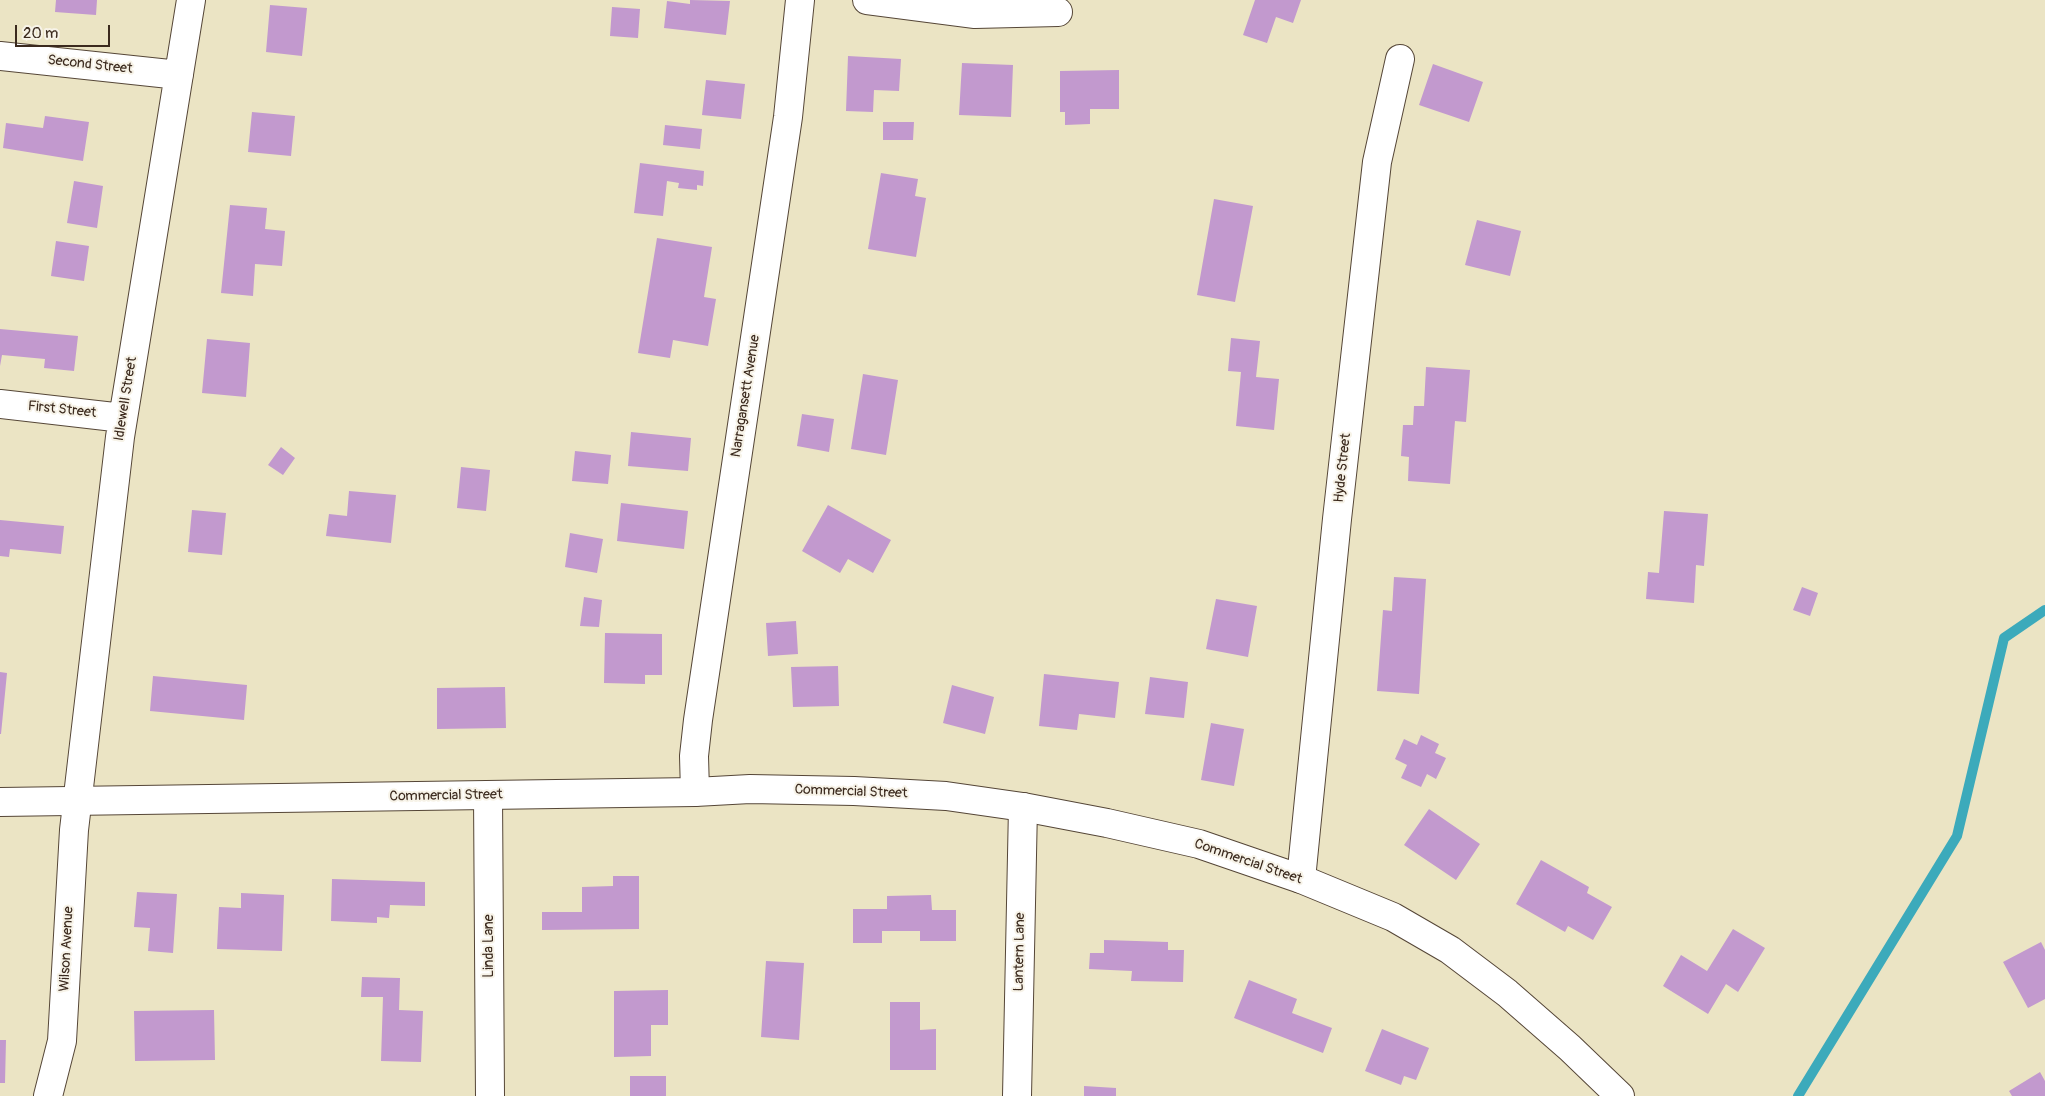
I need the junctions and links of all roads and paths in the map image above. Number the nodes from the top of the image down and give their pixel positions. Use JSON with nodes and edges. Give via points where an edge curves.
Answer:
{"nodes":[{"id":1,"x":190,"y":0,"type":"edge"},
{"id":2,"x":800,"y":0,"type":"edge"},
{"id":3,"x":867,"y":0,"type":"edge"},
{"id":4,"x":1058,"y":12,"type":"dead end"},
{"id":5,"x":0,"y":56,"type":"edge"},
{"id":6,"x":1400,"y":59,"type":"dead end"},
{"id":7,"x":179,"y":75,"type":"junction"},
{"id":8,"x":0,"y":404,"type":"edge"},
{"id":9,"x":123,"y":418,"type":"junction"},
{"id":10,"x":695,"y":792,"type":"junction"},
{"id":11,"x":488,"y":795,"type":"junction"},
{"id":12,"x":78,"y":801,"type":"junction"},
{"id":13,"x":0,"y":802,"type":"edge"},
{"id":14,"x":1023,"y":807,"type":"junction"},
{"id":15,"x":1301,"y":879,"type":"junction"},
{"id":16,"x":48,"y":1096,"type":"edge"},
{"id":17,"x":490,"y":1096,"type":"edge"},
{"id":18,"x":1018,"y":1096,"type":"edge"},
{"id":19,"x":1620,"y":1096,"type":"edge"}],
"edges":[{"from":1,"to":7,"type":"street","name":"Idlewell Street"},
{"from":2,"to":10,"type":"street","name":"Narragansett Avenue","via":[[788,117],[697,729]]},
{"from":3,"to":4,"type":"street","via":[[974,14]]},
{"from":5,"to":7,"type":"street","name":"Second Street"},
{"from":6,"to":15,"type":"street","name":"Hyde Street","via":[[1378,162],[1337,519]]},
{"from":7,"to":9,"type":"street","name":"Idlewell Street"},
{"from":8,"to":9,"type":"street","name":"First Street"},
{"from":9,"to":12,"type":"street","name":"Idlewell Street"},
{"from":10,"to":11,"type":"street","name":"Commercial Street"},
{"from":10,"to":14,"type":"street","name":"Commercial Street","via":[[750,789],[854,791],[946,796]]},
{"from":11,"to":12,"type":"street","name":"Commercial Street"},
{"from":11,"to":17,"type":"street","name":"Linda Lane"},
{"from":12,"to":13,"type":"street","name":"Commercial Street"},
{"from":12,"to":16,"type":"street","name":"Wilson Avenue","via":[[62,1041]]},
{"from":14,"to":15,"type":"street","name":"Commercial Street","via":[[1199,844]]},
{"from":14,"to":18,"type":"street","name":"Lantern Lane"},
{"from":15,"to":19,"type":"street","name":"Commercial Street","via":[[1394,917],[1450,950],[1507,993]]}]}
